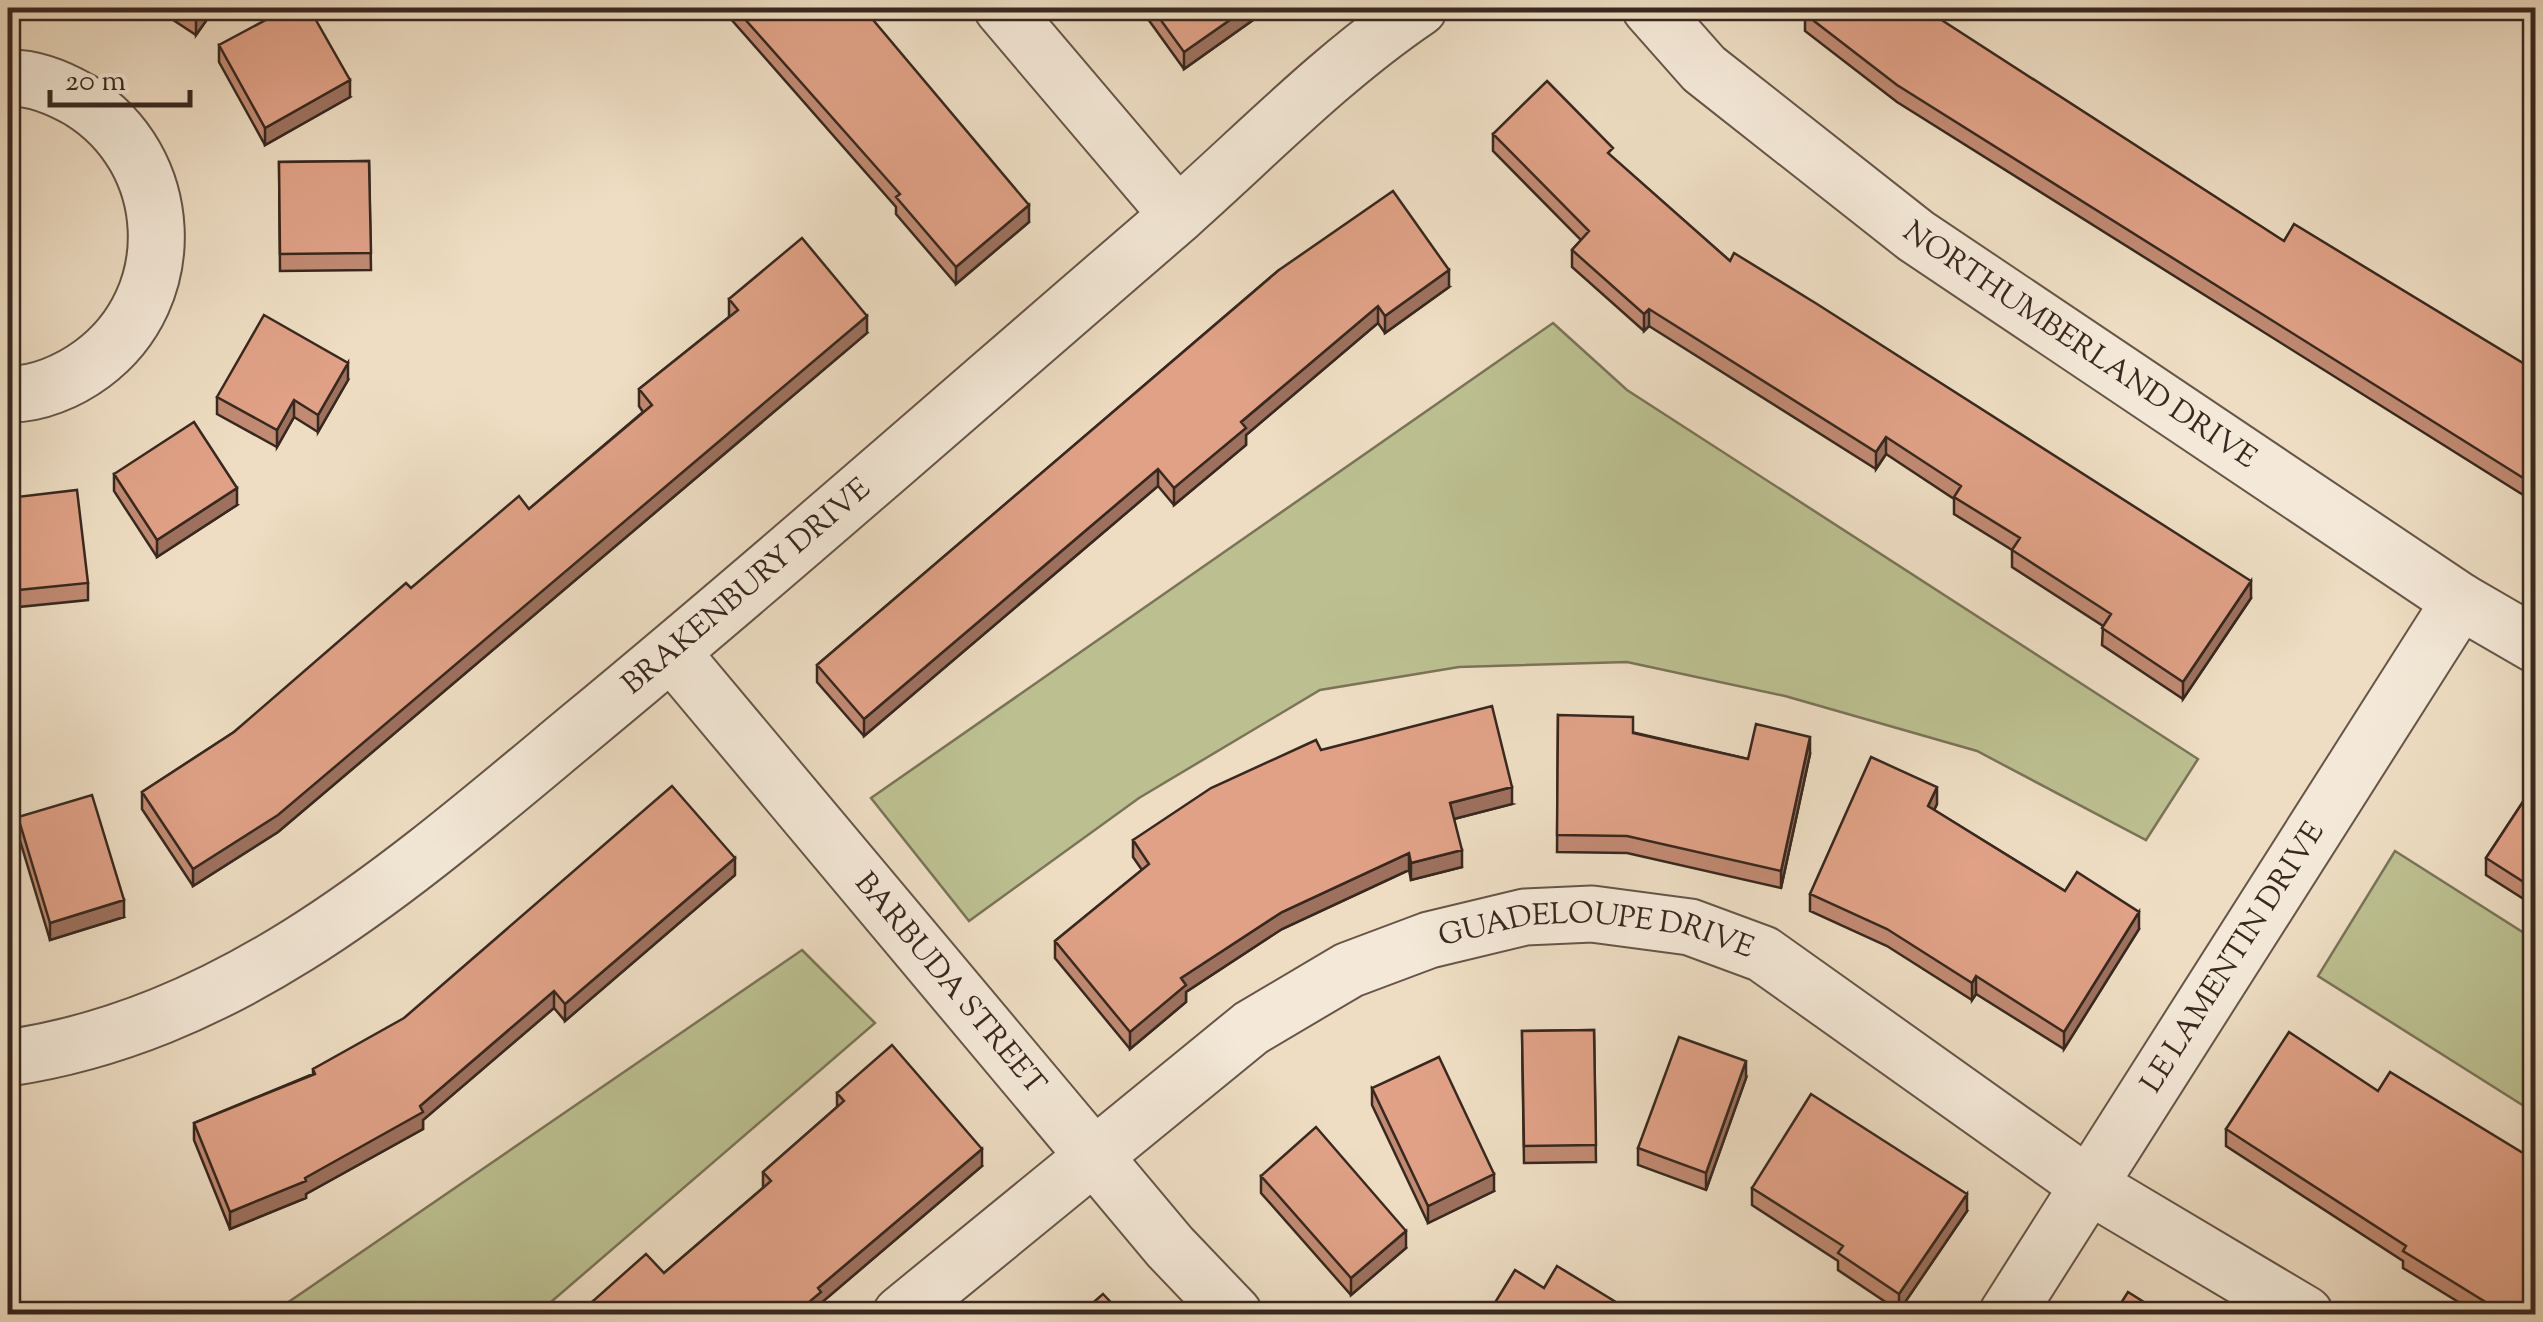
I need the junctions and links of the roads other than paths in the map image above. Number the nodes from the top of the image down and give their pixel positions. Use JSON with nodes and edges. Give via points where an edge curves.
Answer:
{"nodes":[{"id":1,"x":1002,"y":8,"type":"edge"},
{"id":2,"x":1418,"y":8,"type":"edge"},
{"id":3,"x":1650,"y":8,"type":"edge"},
{"id":4,"x":8,"y":78,"type":"edge"},
{"id":5,"x":1178,"y":215,"type":"junction"},
{"id":6,"x":8,"y":394,"type":"edge"},
{"id":7,"x":2460,"y":601,"type":"junction"},
{"id":8,"x":2536,"y":645,"type":"edge"},
{"id":9,"x":672,"y":652,"type":"junction"},
{"id":10,"x":8,"y":1058,"type":"edge"},
{"id":11,"x":1094,"y":1154,"type":"junction"},
{"id":12,"x":2088,"y":1184,"type":"junction"},
{"id":13,"x":901,"y":1314,"type":"edge"},
{"id":14,"x":1234,"y":1314,"type":"edge"},
{"id":15,"x":2007,"y":1314,"type":"edge"},
{"id":16,"x":2304,"y":1314,"type":"edge"}],
"edges":[{"from":1,"to":5,"type":"street"},
{"from":2,"to":5,"type":"street","name":"BRAKENBURY DRIVE","via":[[1378,35]]},
{"from":3,"to":7,"type":"street","name":"NORTHUMBERLAND DRIVE","via":[[1704,69],[1916,236]]},
{"from":4,"to":6,"type":"street","via":[[61,89],[101,113],[132,148],[154,197],[159,250],[145,302],[116,347],[73,378]]},
{"from":5,"to":9,"type":"street","name":"BRAKENBURY DRIVE"},
{"from":7,"to":8,"type":"street","name":"NORTHUMBERLAND DRIVE"},
{"from":7,"to":12,"type":"street","name":"LE LAMENTIN DRIVE"},
{"from":9,"to":10,"type":"street","name":"BRAKENBURY DRIVE","via":[[348,917],[268,966],[188,1008],[62,1050]]},
{"from":9,"to":11,"type":"street","name":"BARBUDA STREET"},
{"from":11,"to":12,"type":"street","name":"GUADELOUPE DRIVE","via":[[1251,1028],[1349,970],[1429,940],[1524,918],[1592,914],[1690,927],[1764,954]]},
{"from":11,"to":13,"type":"street","name":"GUADELOUPE DRIVE"},
{"from":11,"to":14,"type":"street","name":"BARBUDA STREET"},
{"from":12,"to":15,"type":"street","name":"LE LAMENTIN DRIVE"},
{"from":12,"to":16,"type":"street","name":"GUADELOUPE DRIVE"}]}
